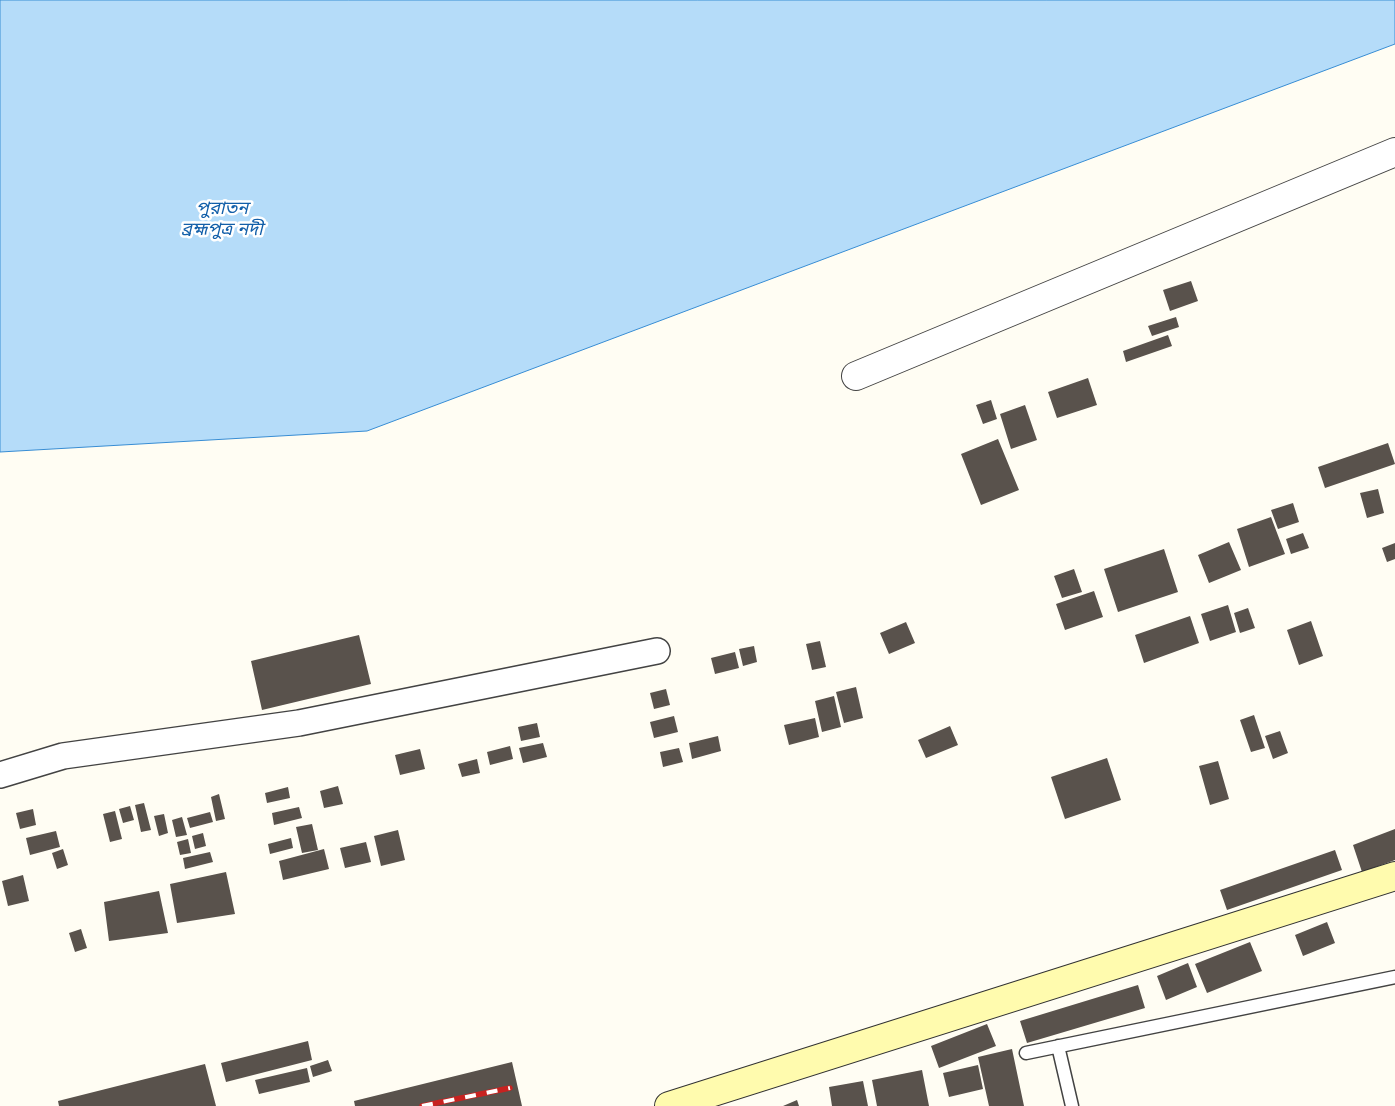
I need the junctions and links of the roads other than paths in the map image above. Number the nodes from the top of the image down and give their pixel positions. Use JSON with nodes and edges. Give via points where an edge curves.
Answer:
{"nodes":[{"id":1,"x":1395,"y":152,"type":"edge"},
{"id":2,"x":856,"y":376,"type":"dead end"},
{"id":3,"x":657,"y":651,"type":"dead end"},
{"id":4,"x":0,"y":775,"type":"edge"},
{"id":5,"x":1395,"y":876,"type":"edge"},
{"id":6,"x":1395,"y":977,"type":"edge"},
{"id":7,"x":1058,"y":1046,"type":"junction"},
{"id":8,"x":1026,"y":1053,"type":"dead end"},
{"id":9,"x":669,"y":1106,"type":"edge"},
{"id":10,"x":1072,"y":1106,"type":"edge"}],
"edges":[{"from":1,"to":2,"type":"street"},
{"from":3,"to":4,"type":"street","via":[[299,724],[63,756]]},
{"from":5,"to":9,"type":"main road"},
{"from":6,"to":7,"type":"lane"},
{"from":7,"to":8,"type":"lane"},
{"from":7,"to":10,"type":"lane"}]}
